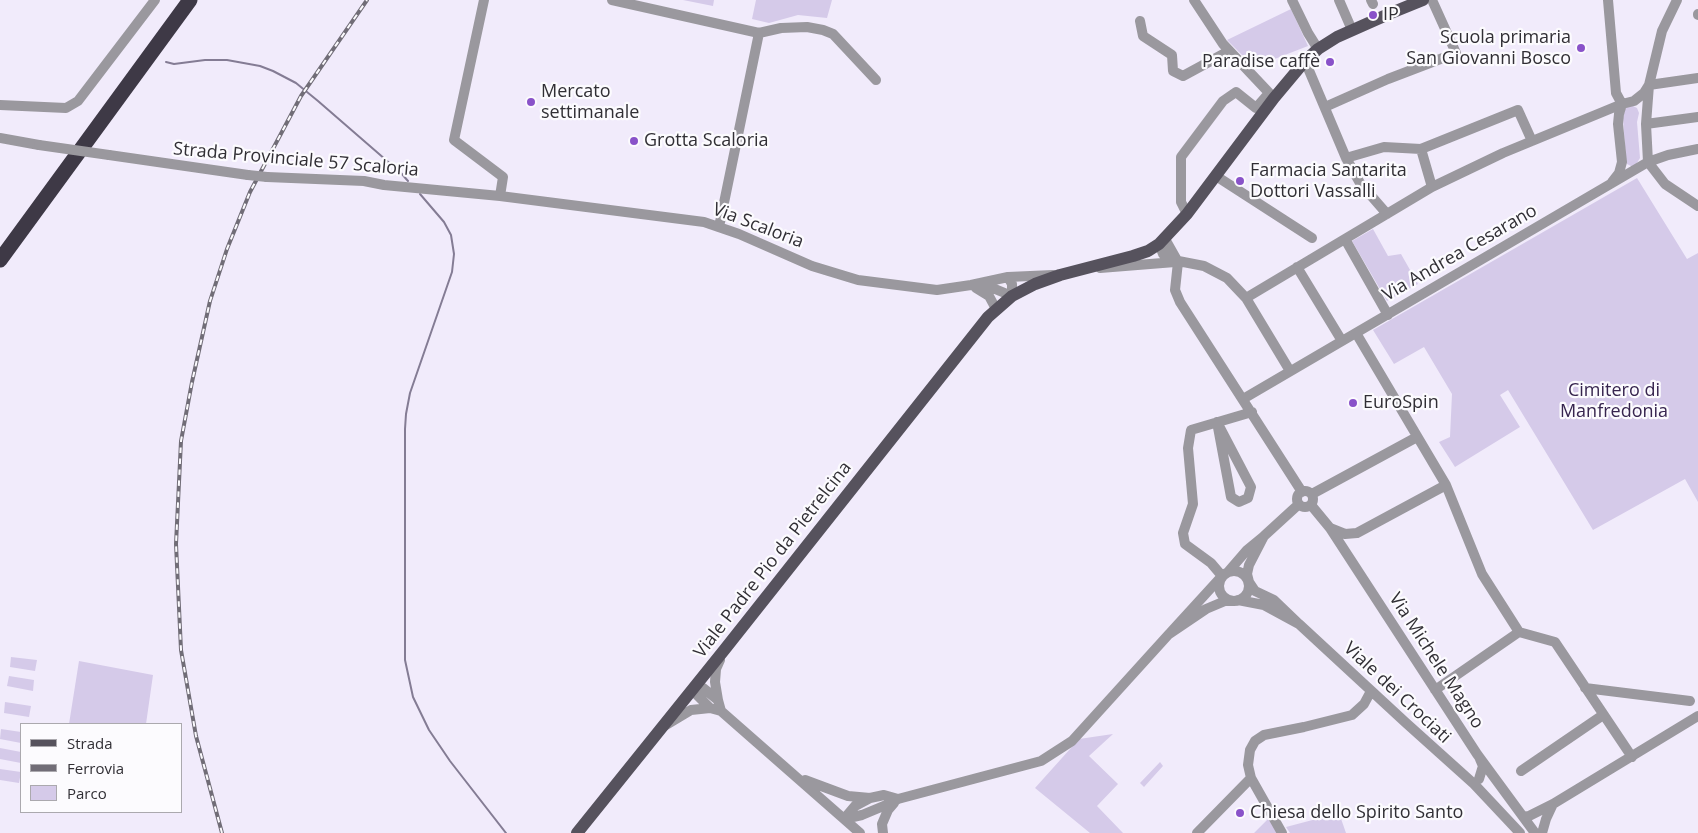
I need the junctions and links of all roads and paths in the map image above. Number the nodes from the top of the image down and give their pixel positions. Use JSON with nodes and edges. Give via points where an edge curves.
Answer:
{"nodes":[{"id":1,"x":155,"y":0,"type":"edge"},
{"id":2,"x":178,"y":0,"type":"edge"},
{"id":3,"x":190,"y":0,"type":"edge"},
{"id":4,"x":484,"y":0,"type":"edge"},
{"id":5,"x":612,"y":0,"type":"edge"},
{"id":6,"x":1292,"y":0,"type":"edge"},
{"id":7,"x":1339,"y":0,"type":"edge"},
{"id":8,"x":1422,"y":0,"type":"edge"},
{"id":9,"x":1432,"y":0,"type":"edge"},
{"id":10,"x":1608,"y":0,"type":"edge"},
{"id":11,"x":1678,"y":0,"type":"edge"},
{"id":12,"x":1198,"y":2,"type":"edge"},
{"id":13,"x":1404,"y":3,"type":"edge"},
{"id":14,"x":1140,"y":21,"type":"dead end"},
{"id":15,"x":1352,"y":30,"type":"junction"},
{"id":16,"x":759,"y":33,"type":"junction"},
{"id":17,"x":1318,"y":49,"type":"junction"},
{"id":18,"x":1229,"y":51,"type":"junction"},
{"id":19,"x":1305,"y":60,"type":"junction"},
{"id":20,"x":1698,"y":78,"type":"edge"},
{"id":21,"x":876,"y":80,"type":"dead end"},
{"id":22,"x":1649,"y":84,"type":"junction"},
{"id":23,"x":1271,"y":96,"type":"junction"},
{"id":24,"x":1634,"y":101,"type":"junction"},
{"id":25,"x":1622,"y":104,"type":"junction"},
{"id":26,"x":0,"y":105,"type":"edge"},
{"id":27,"x":1325,"y":107,"type":"junction"},
{"id":28,"x":1596,"y":115,"type":"junction"},
{"id":29,"x":1698,"y":116,"type":"edge"},
{"id":30,"x":1618,"y":124,"type":"junction"},
{"id":31,"x":1646,"y":124,"type":"junction"},
{"id":32,"x":0,"y":138,"type":"edge"},
{"id":33,"x":1532,"y":141,"type":"junction"},
{"id":34,"x":1421,"y":149,"type":"junction"},
{"id":35,"x":1698,"y":149,"type":"edge"},
{"id":36,"x":1346,"y":158,"type":"junction"},
{"id":37,"x":1622,"y":162,"type":"junction"},
{"id":38,"x":1648,"y":162,"type":"junction"},
{"id":39,"x":1631,"y":172,"type":"junction"},
{"id":40,"x":1216,"y":176,"type":"junction"},
{"id":41,"x":1611,"y":184,"type":"junction"},
{"id":42,"x":1432,"y":187,"type":"junction"},
{"id":43,"x":500,"y":196,"type":"junction"},
{"id":44,"x":1698,"y":206,"type":"edge"},
{"id":45,"x":1187,"y":214,"type":"junction"},
{"id":46,"x":1387,"y":214,"type":"junction"},
{"id":47,"x":719,"y":227,"type":"junction"},
{"id":48,"x":1312,"y":238,"type":"dead end"},
{"id":49,"x":1345,"y":239,"type":"junction"},
{"id":50,"x":1162,"y":242,"type":"junction"},
{"id":51,"x":0,"y":244,"type":"edge"},
{"id":52,"x":0,"y":260,"type":"edge"},
{"id":53,"x":1178,"y":262,"type":"junction"},
{"id":54,"x":1298,"y":267,"type":"junction"},
{"id":55,"x":1086,"y":269,"type":"junction"},
{"id":56,"x":1060,"y":275,"type":"junction"},
{"id":57,"x":1008,"y":277,"type":"junction"},
{"id":58,"x":971,"y":285,"type":"junction"},
{"id":59,"x":1012,"y":296,"type":"junction"},
{"id":60,"x":1246,"y":298,"type":"junction"},
{"id":61,"x":996,"y":309,"type":"junction"},
{"id":62,"x":1388,"y":314,"type":"junction"},
{"id":63,"x":1356,"y":333,"type":"junction"},
{"id":64,"x":1342,"y":341,"type":"junction"},
{"id":65,"x":1290,"y":372,"type":"junction"},
{"id":66,"x":1243,"y":399,"type":"junction"},
{"id":67,"x":1252,"y":412,"type":"junction"},
{"id":68,"x":1217,"y":422,"type":"junction"},
{"id":69,"x":1417,"y":436,"type":"junction"},
{"id":70,"x":1446,"y":485,"type":"junction"},
{"id":71,"x":1307,"y":493,"type":"junction"},
{"id":72,"x":1299,"y":504,"type":"junction"},
{"id":73,"x":1310,"y":505,"type":"junction"},
{"id":74,"x":1330,"y":528,"type":"junction"},
{"id":75,"x":1264,"y":536,"type":"junction"},
{"id":76,"x":1225,"y":574,"type":"junction"},
{"id":77,"x":1249,"y":582,"type":"junction"},
{"id":78,"x":1235,"y":601,"type":"junction"},
{"id":79,"x":1299,"y":624,"type":"junction"},
{"id":80,"x":1519,"y":632,"type":"junction"},
{"id":81,"x":1169,"y":634,"type":"junction"},
{"id":82,"x":725,"y":649,"type":"junction"},
{"id":83,"x":695,"y":686,"type":"junction"},
{"id":84,"x":1584,"y":688,"type":"junction"},
{"id":85,"x":1435,"y":690,"type":"junction"},
{"id":86,"x":1371,"y":691,"type":"junction"},
{"id":87,"x":718,"y":700,"type":"junction"},
{"id":88,"x":1690,"y":701,"type":"dead end"},
{"id":89,"x":710,"y":708,"type":"junction"},
{"id":90,"x":722,"y":711,"type":"junction"},
{"id":91,"x":1604,"y":714,"type":"junction"},
{"id":92,"x":1698,"y":716,"type":"edge"},
{"id":93,"x":661,"y":728,"type":"junction"},
{"id":94,"x":1477,"y":754,"type":"junction"},
{"id":95,"x":1632,"y":757,"type":"junction"},
{"id":96,"x":1521,"y":771,"type":"dead end"},
{"id":97,"x":797,"y":777,"type":"junction"},
{"id":98,"x":1251,"y":778,"type":"junction"},
{"id":99,"x":1498,"y":780,"type":"junction"},
{"id":100,"x":1476,"y":782,"type":"junction"},
{"id":101,"x":870,"y":798,"type":"junction"},
{"id":102,"x":898,"y":799,"type":"junction"},
{"id":103,"x":1553,"y":804,"type":"junction"},
{"id":104,"x":1524,"y":817,"type":"junction"},
{"id":105,"x":844,"y":819,"type":"junction"},
{"id":106,"x":576,"y":833,"type":"edge"},
{"id":107,"x":860,"y":833,"type":"edge"},
{"id":108,"x":883,"y":833,"type":"edge"},
{"id":109,"x":1197,"y":833,"type":"edge"},
{"id":110,"x":1282,"y":833,"type":"edge"},
{"id":111,"x":1520,"y":833,"type":"edge"},
{"id":112,"x":1535,"y":833,"type":"edge"},
{"id":113,"x":1542,"y":833,"type":"edge"}],
"edges":[{"from":1,"to":26,"type":"street","via":[[78,101],[66,108]]},
{"from":2,"to":51,"type":"highway"},
{"from":3,"to":52,"type":"highway"},
{"from":4,"to":43,"type":"street","via":[[454,140],[503,177]]},
{"from":5,"to":16,"type":"street"},
{"from":6,"to":17,"type":"street"},
{"from":7,"to":15,"type":"street"},
{"from":8,"to":13,"type":"main road","name":"Via Scaloria"},
{"from":9,"to":27,"type":"street","via":[[1456,53]]},
{"from":10,"to":25,"type":"street","via":[[1616,93]]},
{"from":11,"to":22,"type":"street","via":[[1662,31]]},
{"from":12,"to":18,"type":"street"},
{"from":13,"to":15,"type":"main road","name":"Via Scaloria"},
{"from":14,"to":18,"type":"street","via":[[1143,36],[1172,55],[1173,71],[1183,76]]},
{"from":15,"to":17,"type":"main road","name":"Via Scaloria"},
{"from":16,"to":21,"type":"street","via":[[807,27],[833,34]]},
{"from":16,"to":47,"type":"street"},
{"from":17,"to":19,"type":"main road","name":"Via Scaloria"},
{"from":18,"to":23,"type":"street"},
{"from":19,"to":23,"type":"main road","name":"Via Scaloria"},
{"from":19,"to":27,"type":"street"},
{"from":20,"to":22,"type":"street"},
{"from":22,"to":24,"type":"street"},
{"from":22,"to":31,"type":"street"},
{"from":23,"to":40,"type":"main road","name":"Via Scaloria"},
{"from":23,"to":45,"type":"street","via":[[1256,108],[1236,92],[1223,101],[1181,157],[1181,202]]},
{"from":24,"to":25,"type":"street"},
{"from":24,"to":31,"type":"street","via":[[1641,106]]},
{"from":25,"to":28,"type":"street"},
{"from":25,"to":30,"type":"street"},
{"from":27,"to":36,"type":"street"},
{"from":28,"to":30,"type":"street","via":[[1610,116]]},
{"from":28,"to":33,"type":"street"},
{"from":29,"to":31,"type":"street"},
{"from":30,"to":37,"type":"street"},
{"from":31,"to":38,"type":"street"},
{"from":32,"to":43,"type":"street","name":"Strada Provinciale 57 Scaloria","bridge":true,"via":[[248,175],[364,181]]},
{"from":33,"to":34,"type":"street","via":[[1518,110]]},
{"from":33,"to":42,"type":"street"},
{"from":34,"to":36,"type":"street","via":[[1384,148]]},
{"from":34,"to":42,"type":"street"},
{"from":35,"to":38,"type":"street","name":"Via Andrea Cesarano"},
{"from":36,"to":46,"type":"street","via":[[1360,183]]},
{"from":37,"to":39,"type":"street"},
{"from":37,"to":41,"type":"street"},
{"from":38,"to":39,"type":"street","name":"Via Andrea Cesarano"},
{"from":38,"to":44,"type":"street","via":[[1665,184]]},
{"from":39,"to":41,"type":"street","name":"Via Andrea Cesarano"},
{"from":40,"to":45,"type":"main road","name":"Via Scaloria"},
{"from":40,"to":48,"type":"street"},
{"from":41,"to":62,"type":"street","name":"Via Andrea Cesarano"},
{"from":42,"to":46,"type":"street"},
{"from":43,"to":47,"type":"street","name":"Via Scaloria","via":[[704,222]]},
{"from":45,"to":50,"type":"main road","name":"Via Scaloria"},
{"from":46,"to":49,"type":"street"},
{"from":47,"to":58,"type":"street","name":"Via Scaloria","via":[[812,266],[858,280],[937,290]]},
{"from":49,"to":54,"type":"street"},
{"from":49,"to":62,"type":"street"},
{"from":50,"to":53,"type":"street","via":[[1163,254]]},
{"from":50,"to":55,"type":"main road","name":"Via Scaloria","via":[[1148,251]]},
{"from":53,"to":55,"type":"street","name":"Via Scaloria"},
{"from":53,"to":60,"type":"street","name":"Via Scaloria","via":[[1204,266],[1227,278]]},
{"from":53,"to":66,"type":"street","via":[[1175,290],[1180,302]]},
{"from":54,"to":60,"type":"street"},
{"from":54,"to":64,"type":"street"},
{"from":55,"to":56,"type":"main road","name":"Via Scaloria"},
{"from":56,"to":57,"type":"street","name":"Via Scaloria"},
{"from":56,"to":59,"type":"main road","name":"Via Scaloria"},
{"from":57,"to":58,"type":"street","name":"Via Scaloria"},
{"from":57,"to":59,"type":"street"},
{"from":58,"to":59,"type":"street","name":"Via Scaloria"},
{"from":58,"to":61,"type":"street","via":[[989,296]]},
{"from":59,"to":61,"type":"main road","name":"Via Scaloria"},
{"from":60,"to":65,"type":"street","name":"Via Scaloria"},
{"from":61,"to":82,"type":"main road","name":"Viale Padre Pio da Pietrelcina"},
{"from":62,"to":63,"type":"street","name":"Via Andrea Cesarano"},
{"from":63,"to":64,"type":"street","name":"Via Andrea Cesarano"},
{"from":63,"to":69,"type":"street"},
{"from":64,"to":65,"type":"street","name":"Via Andrea Cesarano"},
{"from":65,"to":66,"type":"street","name":"Via Andrea Cesarano"},
{"from":66,"to":67,"type":"street"},
{"from":67,"to":68,"type":"street"},
{"from":67,"to":71,"type":"street"},
{"from":68,"to":68,"type":"street","via":[[1231,497],[1239,502],[1248,498],[1251,487]]},
{"from":68,"to":76,"type":"street","via":[[1191,430],[1188,448],[1194,504],[1183,533],[1185,544]]},
{"from":69,"to":70,"type":"street"},
{"from":69,"to":71,"type":"street"},
{"from":70,"to":74,"type":"street","via":[[1358,533],[1344,534]]},
{"from":70,"to":80,"type":"street","via":[[1482,574]]},
{"from":71,"to":72,"type":"street","via":[[1298,497]]},
{"from":71,"to":73,"type":"street","via":[[1314,500]]},
{"from":72,"to":73,"type":"street"},
{"from":72,"to":75,"type":"street"},
{"from":73,"to":74,"type":"street","name":"Via Michele Magno"},
{"from":74,"to":85,"type":"street","name":"Via Michele Magno"},
{"from":75,"to":76,"type":"street"},
{"from":75,"to":77,"type":"street","via":[[1249,565]]},
{"from":76,"to":77,"type":"street","name":"Viale dei Crociati","via":[[1232,570],[1240,572]]},
{"from":76,"to":78,"type":"street","via":[[1218,585],[1221,594]]},
{"from":76,"to":81,"type":"street"},
{"from":77,"to":78,"type":"street","via":[[1246,595]]},
{"from":77,"to":79,"type":"street","name":"Viale dei Crociati","via":[[1255,591],[1274,600]]},
{"from":78,"to":79,"type":"street","name":"Viale dei Crociati","via":[[1264,605]]},
{"from":78,"to":81,"type":"street","via":[[1206,609]]},
{"from":79,"to":86,"type":"street","name":"Viale dei Crociati"},
{"from":80,"to":84,"type":"street","via":[[1555,642]]},
{"from":80,"to":85,"type":"street"},
{"from":81,"to":102,"type":"street","via":[[1072,741],[1041,761]]},
{"from":82,"to":83,"type":"main road","name":"Viale Padre Pio da Pietrelcina"},
{"from":82,"to":87,"type":"street","via":[[716,669]]},
{"from":83,"to":87,"type":"street"},
{"from":83,"to":89,"type":"street","via":[[697,695]]},
{"from":83,"to":93,"type":"main road","name":"Viale Padre Pio da Pietrelcina"},
{"from":84,"to":88,"type":"street"},
{"from":84,"to":91,"type":"street"},
{"from":85,"to":94,"type":"street","name":"Via Michele Magno"},
{"from":86,"to":98,"type":"street","via":[[1364,704],[1352,715],[1264,735],[1255,741],[1248,765]]},
{"from":86,"to":100,"type":"street","name":"Viale dei Crociati"},
{"from":87,"to":90,"type":"street"},
{"from":89,"to":90,"type":"street"},
{"from":89,"to":93,"type":"street","via":[[691,710]]},
{"from":90,"to":97,"type":"street"},
{"from":91,"to":95,"type":"street"},
{"from":91,"to":96,"type":"street"},
{"from":92,"to":95,"type":"street"},
{"from":93,"to":106,"type":"main road","name":"Viale Padre Pio da Pietrelcina"},
{"from":94,"to":99,"type":"street","name":"Via Michele Magno"},
{"from":94,"to":100,"type":"street","via":[[1483,766]]},
{"from":95,"to":103,"type":"street"},
{"from":97,"to":101,"type":"street","via":[[848,796]]},
{"from":97,"to":105,"type":"street"},
{"from":98,"to":109,"type":"street"},
{"from":98,"to":110,"type":"street"},
{"from":99,"to":100,"type":"street","via":[[1487,778]]},
{"from":99,"to":104,"type":"street","name":"Via Michele Magno"},
{"from":100,"to":111,"type":"street","name":"Viale dei Crociati"},
{"from":101,"to":102,"type":"street","via":[[884,794]]},
{"from":101,"to":105,"type":"street","via":[[855,806]]},
{"from":102,"to":105,"type":"street","via":[[862,815]]},
{"from":102,"to":108,"type":"street","via":[[888,810],[882,824]]},
{"from":103,"to":104,"type":"street"},
{"from":103,"to":113,"type":"street"},
{"from":104,"to":112,"type":"street","name":"Via Michele Magno"},
{"from":105,"to":107,"type":"street"}]}
